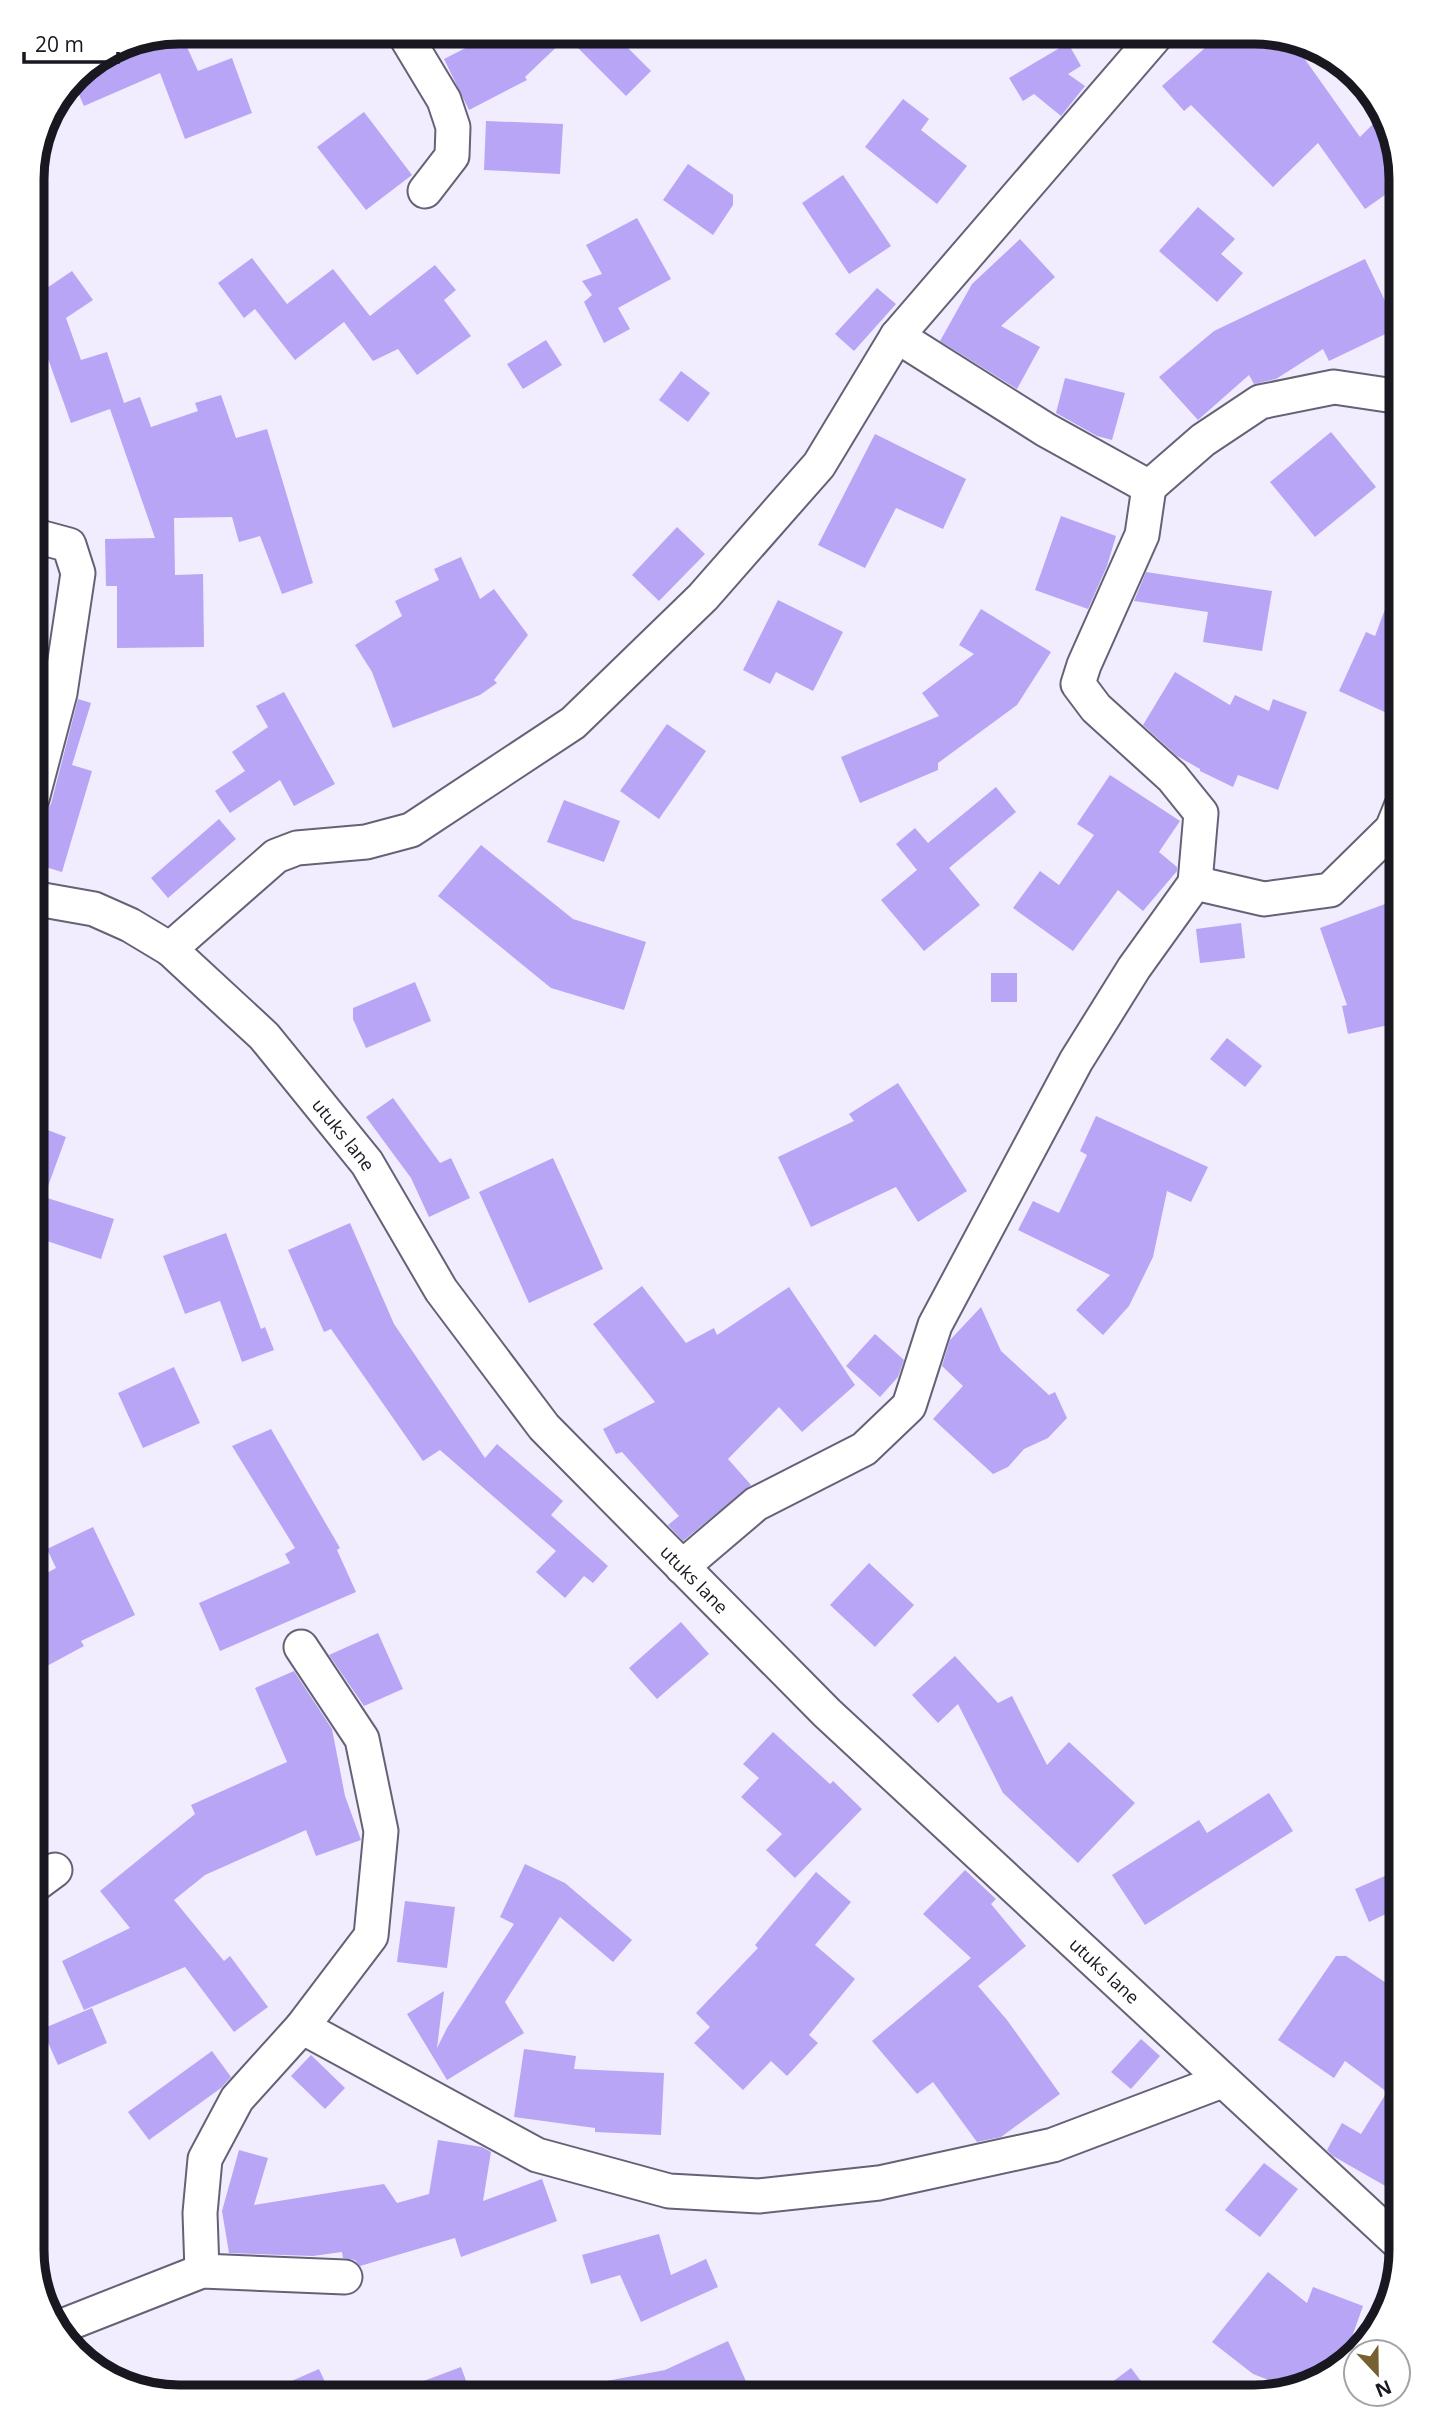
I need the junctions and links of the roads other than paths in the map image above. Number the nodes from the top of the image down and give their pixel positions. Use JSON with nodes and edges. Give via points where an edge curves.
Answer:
{"nodes":[{"id":1,"x":410,"y":44,"type":"edge"},
{"id":2,"x":1149,"y":44,"type":"edge"},
{"id":3,"x":425,"y":191,"type":"dead end"},
{"id":4,"x":897,"y":336,"type":"junction"},
{"id":5,"x":1389,"y":395,"type":"edge"},
{"id":6,"x":1149,"y":487,"type":"junction"},
{"id":7,"x":44,"y":538,"type":"edge"},
{"id":8,"x":44,"y":754,"type":"edge"},
{"id":9,"x":1389,"y":832,"type":"edge"},
{"id":10,"x":1195,"y":883,"type":"junction"},
{"id":11,"x":44,"y":900,"type":"edge"},
{"id":12,"x":170,"y":949,"type":"junction"},
{"id":13,"x":682,"y":1567,"type":"junction"},
{"id":14,"x":301,"y":1647,"type":"dead end"},
{"id":15,"x":302,"y":2027,"type":"junction"},
{"id":16,"x":1222,"y":2081,"type":"junction"},
{"id":17,"x":1389,"y":2233,"type":"edge"},
{"id":18,"x":202,"y":2271,"type":"junction"},
{"id":19,"x":345,"y":2277,"type":"dead end"},
{"id":20,"x":66,"y":2325,"type":"edge"}],
"edges":[{"from":1,"to":3,"type":"street","via":[[444,100],[453,127],[452,156]]},
{"from":2,"to":4,"type":"street"},
{"from":4,"to":6,"type":"street","via":[[1046,430]]},
{"from":4,"to":12,"type":"street","via":[[819,466],[703,597],[573,723],[411,830],[366,842],[297,848],[276,856]]},
{"from":5,"to":6,"type":"street","via":[[1334,387],[1260,402],[1203,440]]},
{"from":6,"to":10,"type":"street","via":[[1142,535],[1078,684],[1096,708],[1172,777],[1201,813]]},
{"from":7,"to":8,"type":"street","via":[[69,545],[78,573],[60,693]]},
{"from":9,"to":10,"type":"street","via":[[1330,890],[1264,899]]},
{"from":10,"to":13,"type":"street","via":[[1076,1061],[935,1325],[909,1406],[864,1449],[757,1504]]},
{"from":11,"to":12,"type":"street","name":"utuks lane","via":[[94,909]]},
{"from":12,"to":13,"type":"street","name":"utuks lane","via":[[264,1036],[367,1163],[442,1290],[544,1427]]},
{"from":13,"to":16,"type":"street","name":"utuks lane","via":[[827,1713]]},
{"from":14,"to":15,"type":"street","via":[[362,1739],[381,1831],[370,1936]]},
{"from":15,"to":16,"type":"street","via":[[537,2155],[669,2191],[760,2196],[880,2183],[1053,2145]]},
{"from":15,"to":18,"type":"street","via":[[237,2099],[205,2159],[200,2213]]},
{"from":16,"to":17,"type":"street","name":"utuks lane"},
{"from":18,"to":19,"type":"street"},
{"from":18,"to":20,"type":"street"}]}
